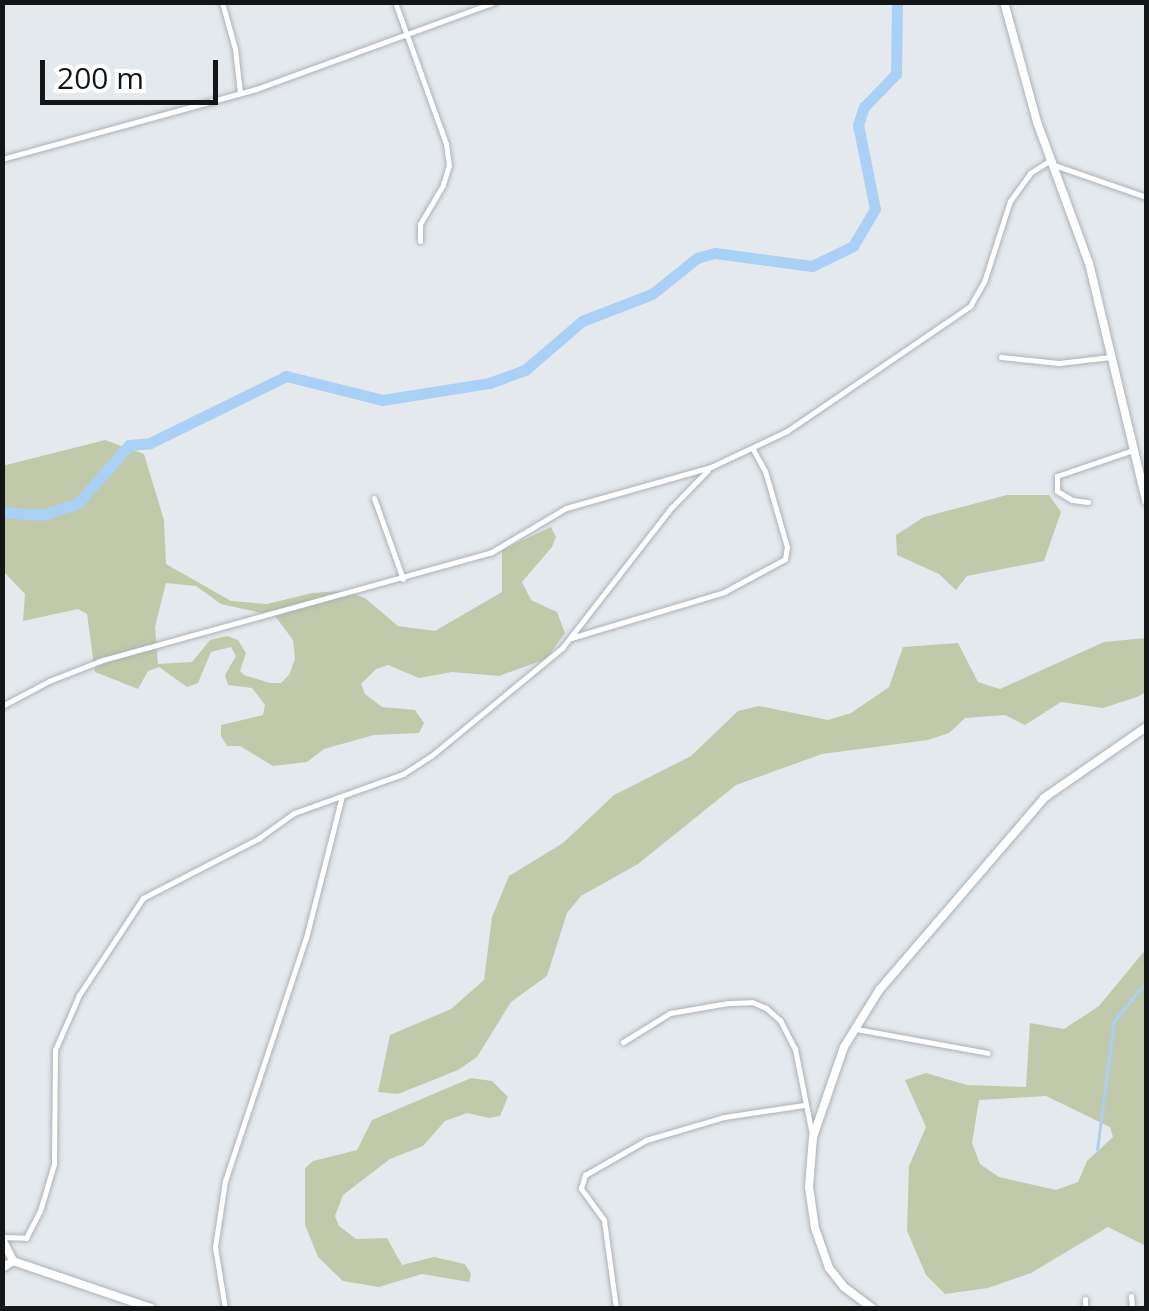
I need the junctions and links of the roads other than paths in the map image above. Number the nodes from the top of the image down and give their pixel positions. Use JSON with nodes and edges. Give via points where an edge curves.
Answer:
{"nodes":[{"id":1,"x":222,"y":2,"type":"edge"},
{"id":2,"x":395,"y":2,"type":"edge"},
{"id":3,"x":495,"y":2,"type":"edge"},
{"id":4,"x":1004,"y":2,"type":"edge"},
{"id":5,"x":405,"y":35,"type":"junction"},
{"id":6,"x":240,"y":93,"type":"junction"},
{"id":7,"x":2,"y":159,"type":"edge"},
{"id":8,"x":1053,"y":162,"type":"junction"},
{"id":9,"x":1146,"y":197,"type":"edge"},
{"id":10,"x":420,"y":241,"type":"dead end"},
{"id":11,"x":1111,"y":356,"type":"junction"},
{"id":12,"x":1001,"y":358,"type":"dead end"},
{"id":13,"x":753,"y":449,"type":"junction"},
{"id":14,"x":1132,"y":450,"type":"junction"},
{"id":15,"x":711,"y":467,"type":"junction"},
{"id":16,"x":374,"y":498,"type":"dead end"},
{"id":17,"x":1146,"y":500,"type":"edge"},
{"id":18,"x":1088,"y":502,"type":"dead end"},
{"id":19,"x":403,"y":579,"type":"junction"},
{"id":20,"x":569,"y":638,"type":"junction"},
{"id":21,"x":2,"y":706,"type":"edge"},
{"id":22,"x":1146,"y":727,"type":"edge"},
{"id":23,"x":342,"y":795,"type":"junction"},
{"id":24,"x":852,"y":1029,"type":"junction"},
{"id":25,"x":623,"y":1042,"type":"dead end"},
{"id":26,"x":988,"y":1053,"type":"dead end"},
{"id":27,"x":804,"y":1104,"type":"junction"},
{"id":28,"x":813,"y":1137,"type":"junction"},
{"id":29,"x":2,"y":1238,"type":"edge"},
{"id":30,"x":14,"y":1261,"type":"junction"},
{"id":31,"x":2,"y":1268,"type":"edge"},
{"id":32,"x":1131,"y":1296,"type":"dead end"},
{"id":33,"x":1084,"y":1299,"type":"dead end"},
{"id":34,"x":151,"y":1308,"type":"edge"},
{"id":35,"x":225,"y":1308,"type":"edge"},
{"id":36,"x":616,"y":1308,"type":"edge"},
{"id":37,"x":872,"y":1308,"type":"edge"},
{"id":38,"x":1085,"y":1308,"type":"edge"},
{"id":39,"x":1132,"y":1308,"type":"edge"}],
"edges":[{"from":1,"to":6,"type":"street"},
{"from":2,"to":5,"type":"street"},
{"from":3,"to":5,"type":"street"},
{"from":4,"to":8,"type":"street"},
{"from":5,"to":6,"type":"street"},
{"from":5,"to":10,"type":"street","via":[[449,165],[420,224]]},
{"from":6,"to":7,"type":"street"},
{"from":8,"to":9,"type":"street"},
{"from":8,"to":11,"type":"street","via":[[1089,263]]},
{"from":8,"to":13,"type":"street","via":[[1030,174],[1010,201],[970,306],[832,404]]},
{"from":11,"to":12,"type":"street","via":[[1059,363]]},
{"from":11,"to":14,"type":"street"},
{"from":13,"to":15,"type":"street"},
{"from":13,"to":20,"type":"street","via":[[788,547],[784,560],[724,592]]},
{"from":14,"to":17,"type":"street"},
{"from":14,"to":18,"type":"street","via":[[1057,476],[1057,491]]},
{"from":15,"to":19,"type":"street","via":[[566,508],[490,554]]},
{"from":15,"to":20,"type":"street"},
{"from":16,"to":19,"type":"street"},
{"from":19,"to":21,"type":"street","via":[[104,660]]},
{"from":20,"to":23,"type":"street","via":[[431,756]]},
{"from":22,"to":24,"type":"street","via":[[1044,798],[892,973]]},
{"from":23,"to":29,"type":"street","via":[[294,813],[259,838],[163,885],[132,913],[78,995],[55,1050],[54,1164],[40,1210],[26,1238]]},
{"from":23,"to":35,"type":"street","via":[[306,938],[225,1180],[215,1247]]},
{"from":24,"to":26,"type":"street"},
{"from":24,"to":28,"type":"street"},
{"from":25,"to":27,"type":"street","via":[[670,1013],[752,1002],[788,1032]]},
{"from":27,"to":28,"type":"street"},
{"from":27,"to":36,"type":"street","via":[[724,1117],[646,1140],[586,1175],[581,1188],[604,1220]]},
{"from":28,"to":37,"type":"street","via":[[809,1188],[820,1245],[835,1277]]},
{"from":29,"to":30,"type":"street"},
{"from":30,"to":31,"type":"street"},
{"from":30,"to":34,"type":"street"},
{"from":32,"to":39,"type":"street"},
{"from":33,"to":38,"type":"street"}]}
